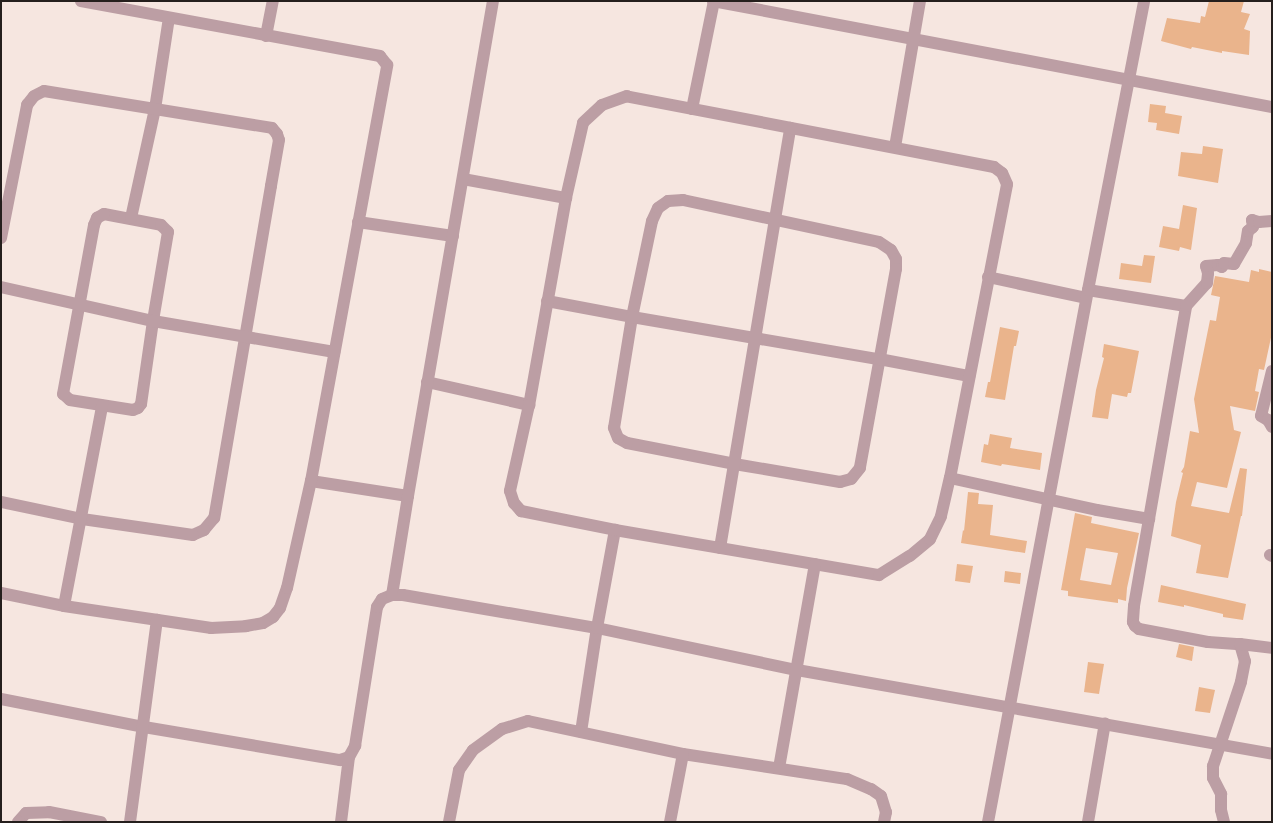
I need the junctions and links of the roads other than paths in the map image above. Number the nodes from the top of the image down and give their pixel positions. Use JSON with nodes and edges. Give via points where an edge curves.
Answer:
{"nodes":[{"id":1,"x":81,"y":1,"type":"edge"},
{"id":2,"x":273,"y":1,"type":"edge"},
{"id":3,"x":493,"y":1,"type":"edge"},
{"id":4,"x":714,"y":1,"type":"edge"},
{"id":5,"x":920,"y":1,"type":"edge"},
{"id":6,"x":1144,"y":1,"type":"edge"},
{"id":7,"x":169,"y":18,"type":"junction"},
{"id":8,"x":266,"y":36,"type":"junction"},
{"id":9,"x":914,"y":40,"type":"junction"},
{"id":10,"x":1128,"y":80,"type":"junction"},
{"id":11,"x":1272,"y":107,"type":"edge"},
{"id":12,"x":155,"y":109,"type":"junction"},
{"id":13,"x":692,"y":109,"type":"junction"},
{"id":14,"x":790,"y":128,"type":"junction"},
{"id":15,"x":895,"y":147,"type":"junction"},
{"id":16,"x":463,"y":179,"type":"junction"},
{"id":17,"x":566,"y":198,"type":"junction"},
{"id":18,"x":131,"y":218,"type":"junction"},
{"id":19,"x":774,"y":220,"type":"junction"},
{"id":20,"x":1272,"y":221,"type":"edge"},
{"id":21,"x":358,"y":222,"type":"junction"},
{"id":22,"x":453,"y":236,"type":"junction"},
{"id":23,"x":1,"y":238,"type":"edge"},
{"id":24,"x":988,"y":277,"type":"junction"},
{"id":25,"x":1,"y":287,"type":"edge"},
{"id":26,"x":1087,"y":294,"type":"junction"},
{"id":27,"x":547,"y":301,"type":"junction"},
{"id":28,"x":79,"y":304,"type":"junction"},
{"id":29,"x":1186,"y":306,"type":"junction"},
{"id":30,"x":632,"y":318,"type":"junction"},
{"id":31,"x":152,"y":320,"type":"junction"},
{"id":32,"x":246,"y":337,"type":"junction"},
{"id":33,"x":756,"y":338,"type":"junction"},
{"id":34,"x":334,"y":352,"type":"junction"},
{"id":35,"x":879,"y":359,"type":"junction"},
{"id":36,"x":1272,"y":371,"type":"edge"},
{"id":37,"x":969,"y":376,"type":"junction"},
{"id":38,"x":427,"y":382,"type":"junction"},
{"id":39,"x":529,"y":405,"type":"junction"},
{"id":40,"x":102,"y":406,"type":"junction"},
{"id":41,"x":1272,"y":427,"type":"edge"},
{"id":42,"x":735,"y":464,"type":"junction"},
{"id":43,"x":950,"y":478,"type":"junction"},
{"id":44,"x":311,"y":481,"type":"junction"},
{"id":45,"x":408,"y":496,"type":"junction"},
{"id":46,"x":1048,"y":500,"type":"junction"},
{"id":47,"x":1,"y":502,"type":"edge"},
{"id":48,"x":82,"y":519,"type":"junction"},
{"id":49,"x":1149,"y":519,"type":"junction"},
{"id":50,"x":615,"y":530,"type":"junction"},
{"id":51,"x":720,"y":548,"type":"junction"},
{"id":52,"x":815,"y":564,"type":"junction"},
{"id":53,"x":1,"y":593,"type":"edge"},
{"id":54,"x":392,"y":595,"type":"junction"},
{"id":55,"x":64,"y":606,"type":"junction"},
{"id":56,"x":157,"y":620,"type":"junction"},
{"id":57,"x":597,"y":628,"type":"junction"},
{"id":58,"x":1240,"y":644,"type":"junction"},
{"id":59,"x":1272,"y":648,"type":"edge"},
{"id":60,"x":797,"y":670,"type":"junction"},
{"id":61,"x":1,"y":699,"type":"edge"},
{"id":62,"x":1009,"y":707,"type":"junction"},
{"id":63,"x":1105,"y":724,"type":"junction"},
{"id":64,"x":144,"y":726,"type":"junction"},
{"id":65,"x":581,"y":732,"type":"junction"},
{"id":66,"x":1220,"y":744,"type":"junction"},
{"id":67,"x":683,"y":754,"type":"junction"},
{"id":68,"x":1272,"y":754,"type":"edge"},
{"id":69,"x":349,"y":757,"type":"junction"},
{"id":70,"x":779,"y":768,"type":"junction"},
{"id":71,"x":18,"y":822,"type":"edge"},
{"id":72,"x":102,"y":822,"type":"edge"},
{"id":73,"x":130,"y":822,"type":"edge"},
{"id":74,"x":342,"y":822,"type":"edge"},
{"id":75,"x":449,"y":822,"type":"edge"},
{"id":76,"x":670,"y":822,"type":"edge"},
{"id":77,"x":884,"y":822,"type":"edge"},
{"id":78,"x":988,"y":822,"type":"edge"},
{"id":79,"x":1088,"y":822,"type":"edge"},
{"id":80,"x":1224,"y":822,"type":"edge"}],
"edges":[{"from":1,"to":7,"type":"street"},
{"from":2,"to":8,"type":"street"},
{"from":3,"to":16,"type":"street"},
{"from":4,"to":9,"type":"street"},
{"from":4,"to":13,"type":"street"},
{"from":5,"to":9,"type":"street"},
{"from":6,"to":10,"type":"street"},
{"from":7,"to":8,"type":"street"},
{"from":7,"to":12,"type":"street"},
{"from":8,"to":21,"type":"street","via":[[380,56],[384,60],[386,65]]},
{"from":9,"to":10,"type":"street"},
{"from":9,"to":15,"type":"street"},
{"from":10,"to":11,"type":"street"},
{"from":10,"to":26,"type":"street"},
{"from":12,"to":18,"type":"street"},
{"from":12,"to":23,"type":"street","via":[[44,91],[34,96],[28,105]]},
{"from":12,"to":32,"type":"street","via":[[272,128],[277,134],[277,148]]},
{"from":13,"to":14,"type":"street"},
{"from":13,"to":17,"type":"street","via":[[627,96],[602,105],[583,124]]},
{"from":14,"to":15,"type":"street"},
{"from":14,"to":19,"type":"street"},
{"from":15,"to":24,"type":"street","via":[[994,167],[1002,173],[1007,184]]},
{"from":16,"to":17,"type":"street"},
{"from":16,"to":22,"type":"street"},
{"from":17,"to":27,"type":"street"},
{"from":18,"to":28,"type":"street","via":[[104,214],[97,218]]},
{"from":18,"to":31,"type":"street","via":[[161,225],[168,232]]},
{"from":19,"to":30,"type":"street","via":[[683,200],[668,201],[658,208],[652,221]]},
{"from":19,"to":33,"type":"street"},
{"from":19,"to":35,"type":"street","via":[[880,242],[891,250],[896,258],[896,269]]},
{"from":20,"to":29,"type":"street","via":[[1252,220],[1253,227],[1248,231],[1246,243],[1234,264],[1224,263],[1222,267],[1206,266],[1207,283]]},
{"from":21,"to":22,"type":"street"},
{"from":21,"to":34,"type":"street"},
{"from":22,"to":38,"type":"street"},
{"from":24,"to":26,"type":"street"},
{"from":24,"to":37,"type":"street"},
{"from":25,"to":28,"type":"street"},
{"from":26,"to":29,"type":"street"},
{"from":26,"to":46,"type":"street"},
{"from":27,"to":30,"type":"street"},
{"from":27,"to":39,"type":"street"},
{"from":28,"to":31,"type":"street"},
{"from":28,"to":40,"type":"street","via":[[63,394],[70,400]]},
{"from":29,"to":49,"type":"street"},
{"from":30,"to":33,"type":"street"},
{"from":30,"to":42,"type":"street","via":[[614,428],[618,438],[627,444]]},
{"from":31,"to":32,"type":"street"},
{"from":31,"to":40,"type":"street","via":[[141,404],[133,410]]},
{"from":32,"to":34,"type":"street"},
{"from":32,"to":48,"type":"street","via":[[214,518],[204,530],[193,535]]},
{"from":33,"to":35,"type":"street"},
{"from":33,"to":42,"type":"street"},
{"from":34,"to":44,"type":"street"},
{"from":35,"to":37,"type":"street"},
{"from":35,"to":42,"type":"street","via":[[860,468],[851,479],[840,482]]},
{"from":36,"to":41,"type":"street","via":[[1261,416],[1268,420]]},
{"from":37,"to":43,"type":"street"},
{"from":38,"to":39,"type":"street"},
{"from":38,"to":45,"type":"street"},
{"from":39,"to":50,"type":"street","via":[[510,491],[514,503],[521,511]]},
{"from":40,"to":48,"type":"street"},
{"from":42,"to":51,"type":"street"},
{"from":43,"to":46,"type":"street"},
{"from":43,"to":52,"type":"street","via":[[941,516],[930,539],[910,556],[879,575]]},
{"from":44,"to":45,"type":"street"},
{"from":44,"to":56,"type":"street","via":[[288,588],[280,608],[273,617],[263,623],[211,628]]},
{"from":45,"to":54,"type":"street"},
{"from":46,"to":49,"type":"street"},
{"from":46,"to":62,"type":"street"},
{"from":47,"to":48,"type":"street"},
{"from":48,"to":55,"type":"street"},
{"from":49,"to":58,"type":"street","via":[[1134,606],[1135,626],[1139,629],[1208,642]]},
{"from":50,"to":51,"type":"street"},
{"from":50,"to":57,"type":"street"},
{"from":51,"to":52,"type":"street"},
{"from":52,"to":60,"type":"street"},
{"from":53,"to":55,"type":"street"},
{"from":54,"to":57,"type":"street","via":[[450,602]]},
{"from":54,"to":69,"type":"street","via":[[382,599],[377,607],[354,746]]},
{"from":55,"to":56,"type":"street"},
{"from":56,"to":64,"type":"street"},
{"from":57,"to":60,"type":"street"},
{"from":57,"to":65,"type":"street"},
{"from":58,"to":59,"type":"street"},
{"from":58,"to":66,"type":"street","via":[[1245,661],[1241,682]]},
{"from":60,"to":62,"type":"street"},
{"from":60,"to":70,"type":"street"},
{"from":61,"to":64,"type":"street"},
{"from":62,"to":63,"type":"street"},
{"from":62,"to":78,"type":"street"},
{"from":63,"to":66,"type":"street"},
{"from":63,"to":79,"type":"street"},
{"from":64,"to":69,"type":"street","via":[[340,760]]},
{"from":64,"to":73,"type":"street"},
{"from":65,"to":67,"type":"street"},
{"from":65,"to":75,"type":"street","via":[[528,721],[502,729],[473,750],[459,770]]},
{"from":66,"to":68,"type":"street"},
{"from":66,"to":80,"type":"street","via":[[1213,778],[1221,794]]},
{"from":67,"to":70,"type":"street"},
{"from":67,"to":76,"type":"street"},
{"from":69,"to":74,"type":"street"},
{"from":70,"to":77,"type":"street","via":[[847,779],[871,788],[881,796],[886,812]]},
{"from":71,"to":72,"type":"street","via":[[26,813],[49,812]]}]}
